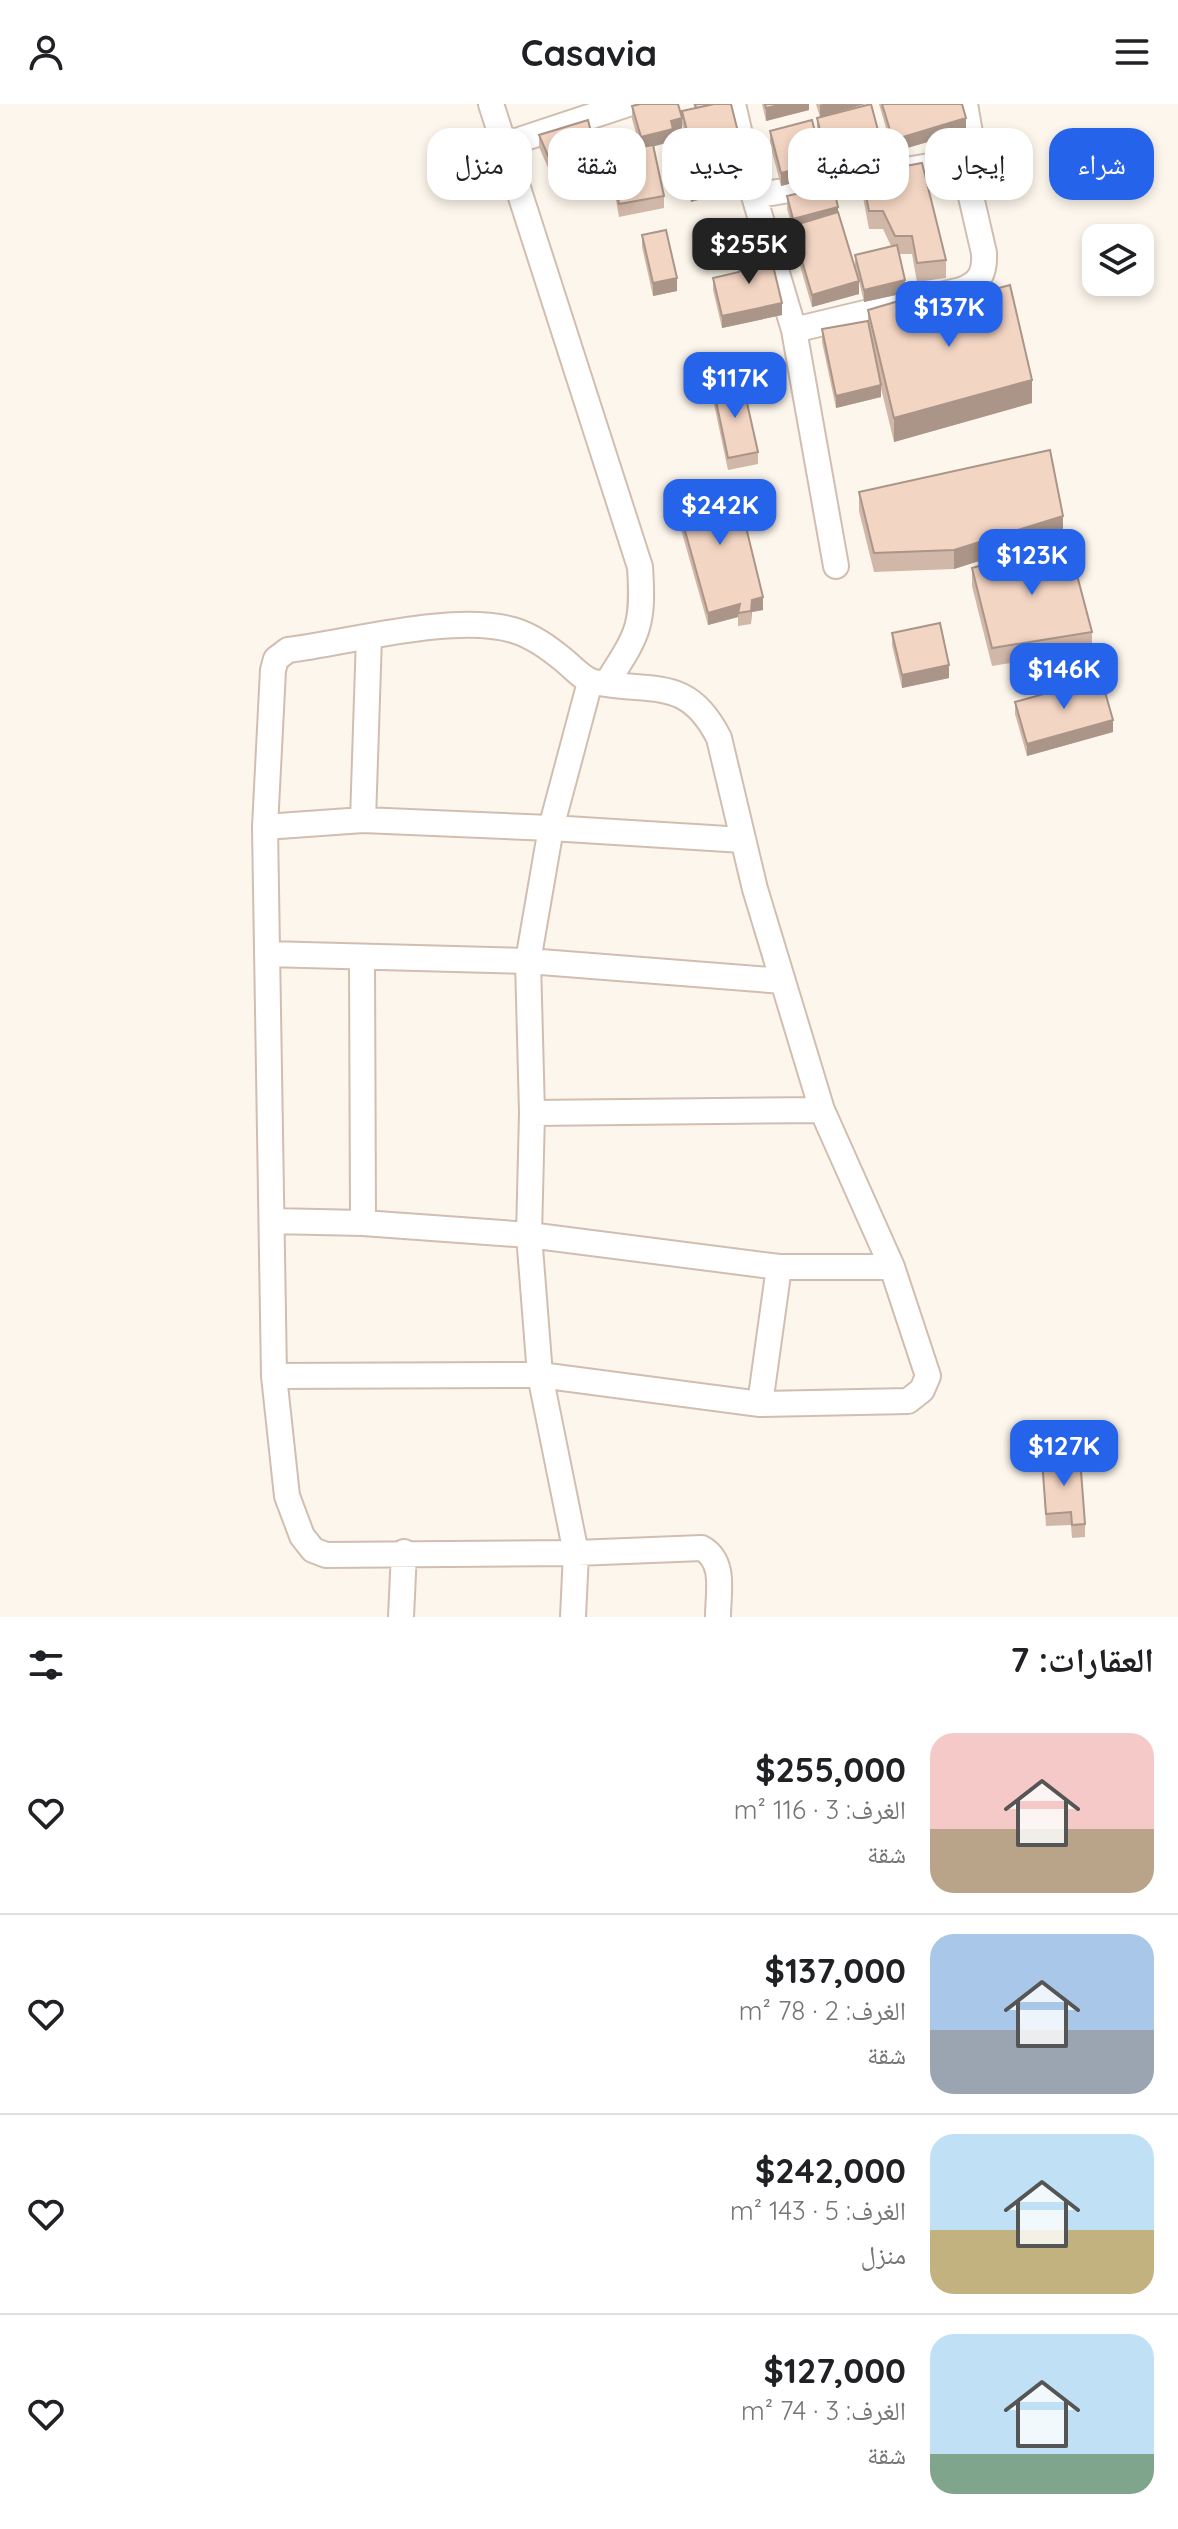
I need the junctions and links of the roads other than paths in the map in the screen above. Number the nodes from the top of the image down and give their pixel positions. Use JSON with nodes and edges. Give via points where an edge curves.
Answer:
{"nodes":[{"id":1,"x":491,"y":104,"type":"edge"},
{"id":2,"x":628,"y":104,"type":"edge"},
{"id":3,"x":733,"y":104,"type":"edge"},
{"id":4,"x":965,"y":104,"type":"edge"},
{"id":5,"x":499,"y":128,"type":"edge"},
{"id":6,"x":738,"y":128,"type":"edge"},
{"id":7,"x":969,"y":128,"type":"edge"},
{"id":8,"x":532,"y":136,"type":"edge"},
{"id":9,"x":925,"y":167,"type":"edge"},
{"id":10,"x":772,"y":193,"type":"edge"},
{"id":11,"x":522,"y":200,"type":"edge"},
{"id":12,"x":755,"y":200,"type":"edge"},
{"id":13,"x":972,"y":200,"type":"edge"},
{"id":14,"x":794,"y":330,"type":"junction"},
{"id":15,"x":836,"y":566,"type":"dead end"},
{"id":16,"x":369,"y":637,"type":"junction"},
{"id":17,"x":598,"y":683,"type":"junction"},
{"id":18,"x":363,"y":820,"type":"junction"},
{"id":19,"x":265,"y":827,"type":"junction"},
{"id":20,"x":551,"y":828,"type":"junction"},
{"id":21,"x":743,"y":840,"type":"junction"},
{"id":22,"x":267,"y":954,"type":"junction"},
{"id":23,"x":362,"y":959,"type":"junction"},
{"id":24,"x":528,"y":961,"type":"junction"},
{"id":25,"x":783,"y":981,"type":"junction"},
{"id":26,"x":822,"y":1110,"type":"junction"},
{"id":27,"x":532,"y":1113,"type":"junction"},
{"id":28,"x":272,"y":1221,"type":"junction"},
{"id":29,"x":363,"y":1223,"type":"junction"},
{"id":30,"x":529,"y":1235,"type":"junction"},
{"id":31,"x":779,"y":1267,"type":"junction"},
{"id":32,"x":892,"y":1267,"type":"junction"},
{"id":33,"x":540,"y":1375,"type":"junction"},
{"id":34,"x":274,"y":1376,"type":"junction"},
{"id":35,"x":760,"y":1404,"type":"junction"},
{"id":36,"x":404,"y":1552,"type":"junction"},
{"id":37,"x":576,"y":1553,"type":"junction"},
{"id":38,"x":401,"y":1617,"type":"edge"},
{"id":39,"x":573,"y":1617,"type":"edge"},
{"id":40,"x":718,"y":1617,"type":"edge"}],
"edges":[{"from":1,"to":5,"type":"street"},
{"from":2,"to":8,"type":"street"},
{"from":3,"to":6,"type":"street"},
{"from":4,"to":7,"type":"street"},
{"from":9,"to":10,"type":"street"},
{"from":11,"to":17,"type":"street","via":[[640,567],[637,635]]},
{"from":12,"to":14,"type":"street"},
{"from":13,"to":14,"type":"street","via":[[985,268],[972,286]]},
{"from":14,"to":15,"type":"street"},
{"from":16,"to":17,"type":"street","via":[[444,626],[513,630]]},
{"from":16,"to":18,"type":"street"},
{"from":16,"to":19,"type":"street","via":[[288,650],[276,659]]},
{"from":17,"to":20,"type":"street"},
{"from":17,"to":21,"type":"street","via":[[687,697],[707,715],[719,738]]},
{"from":18,"to":19,"type":"street"},
{"from":18,"to":20,"type":"street"},
{"from":19,"to":22,"type":"street"},
{"from":20,"to":21,"type":"street"},
{"from":20,"to":24,"type":"street"},
{"from":21,"to":25,"type":"street"},
{"from":22,"to":23,"type":"street"},
{"from":22,"to":28,"type":"street"},
{"from":23,"to":24,"type":"street"},
{"from":23,"to":29,"type":"street"},
{"from":24,"to":25,"type":"street"},
{"from":24,"to":27,"type":"street"},
{"from":25,"to":26,"type":"street"},
{"from":26,"to":27,"type":"street"},
{"from":26,"to":32,"type":"street"},
{"from":27,"to":30,"type":"street"},
{"from":28,"to":29,"type":"street"},
{"from":28,"to":34,"type":"street"},
{"from":29,"to":30,"type":"street"},
{"from":30,"to":31,"type":"street"},
{"from":30,"to":33,"type":"street"},
{"from":31,"to":32,"type":"street"},
{"from":31,"to":35,"type":"street"},
{"from":32,"to":35,"type":"street","via":[[928,1376],[922,1390],[908,1401]]},
{"from":33,"to":34,"type":"street"},
{"from":33,"to":35,"type":"street"},
{"from":33,"to":37,"type":"street"},
{"from":34,"to":36,"type":"street","via":[[287,1496],[302,1536],[313,1550],[326,1555]]},
{"from":36,"to":37,"type":"street"},
{"from":36,"to":38,"type":"street"},
{"from":37,"to":39,"type":"street"},
{"from":37,"to":40,"type":"street","via":[[702,1548],[719,1566]]}]}
